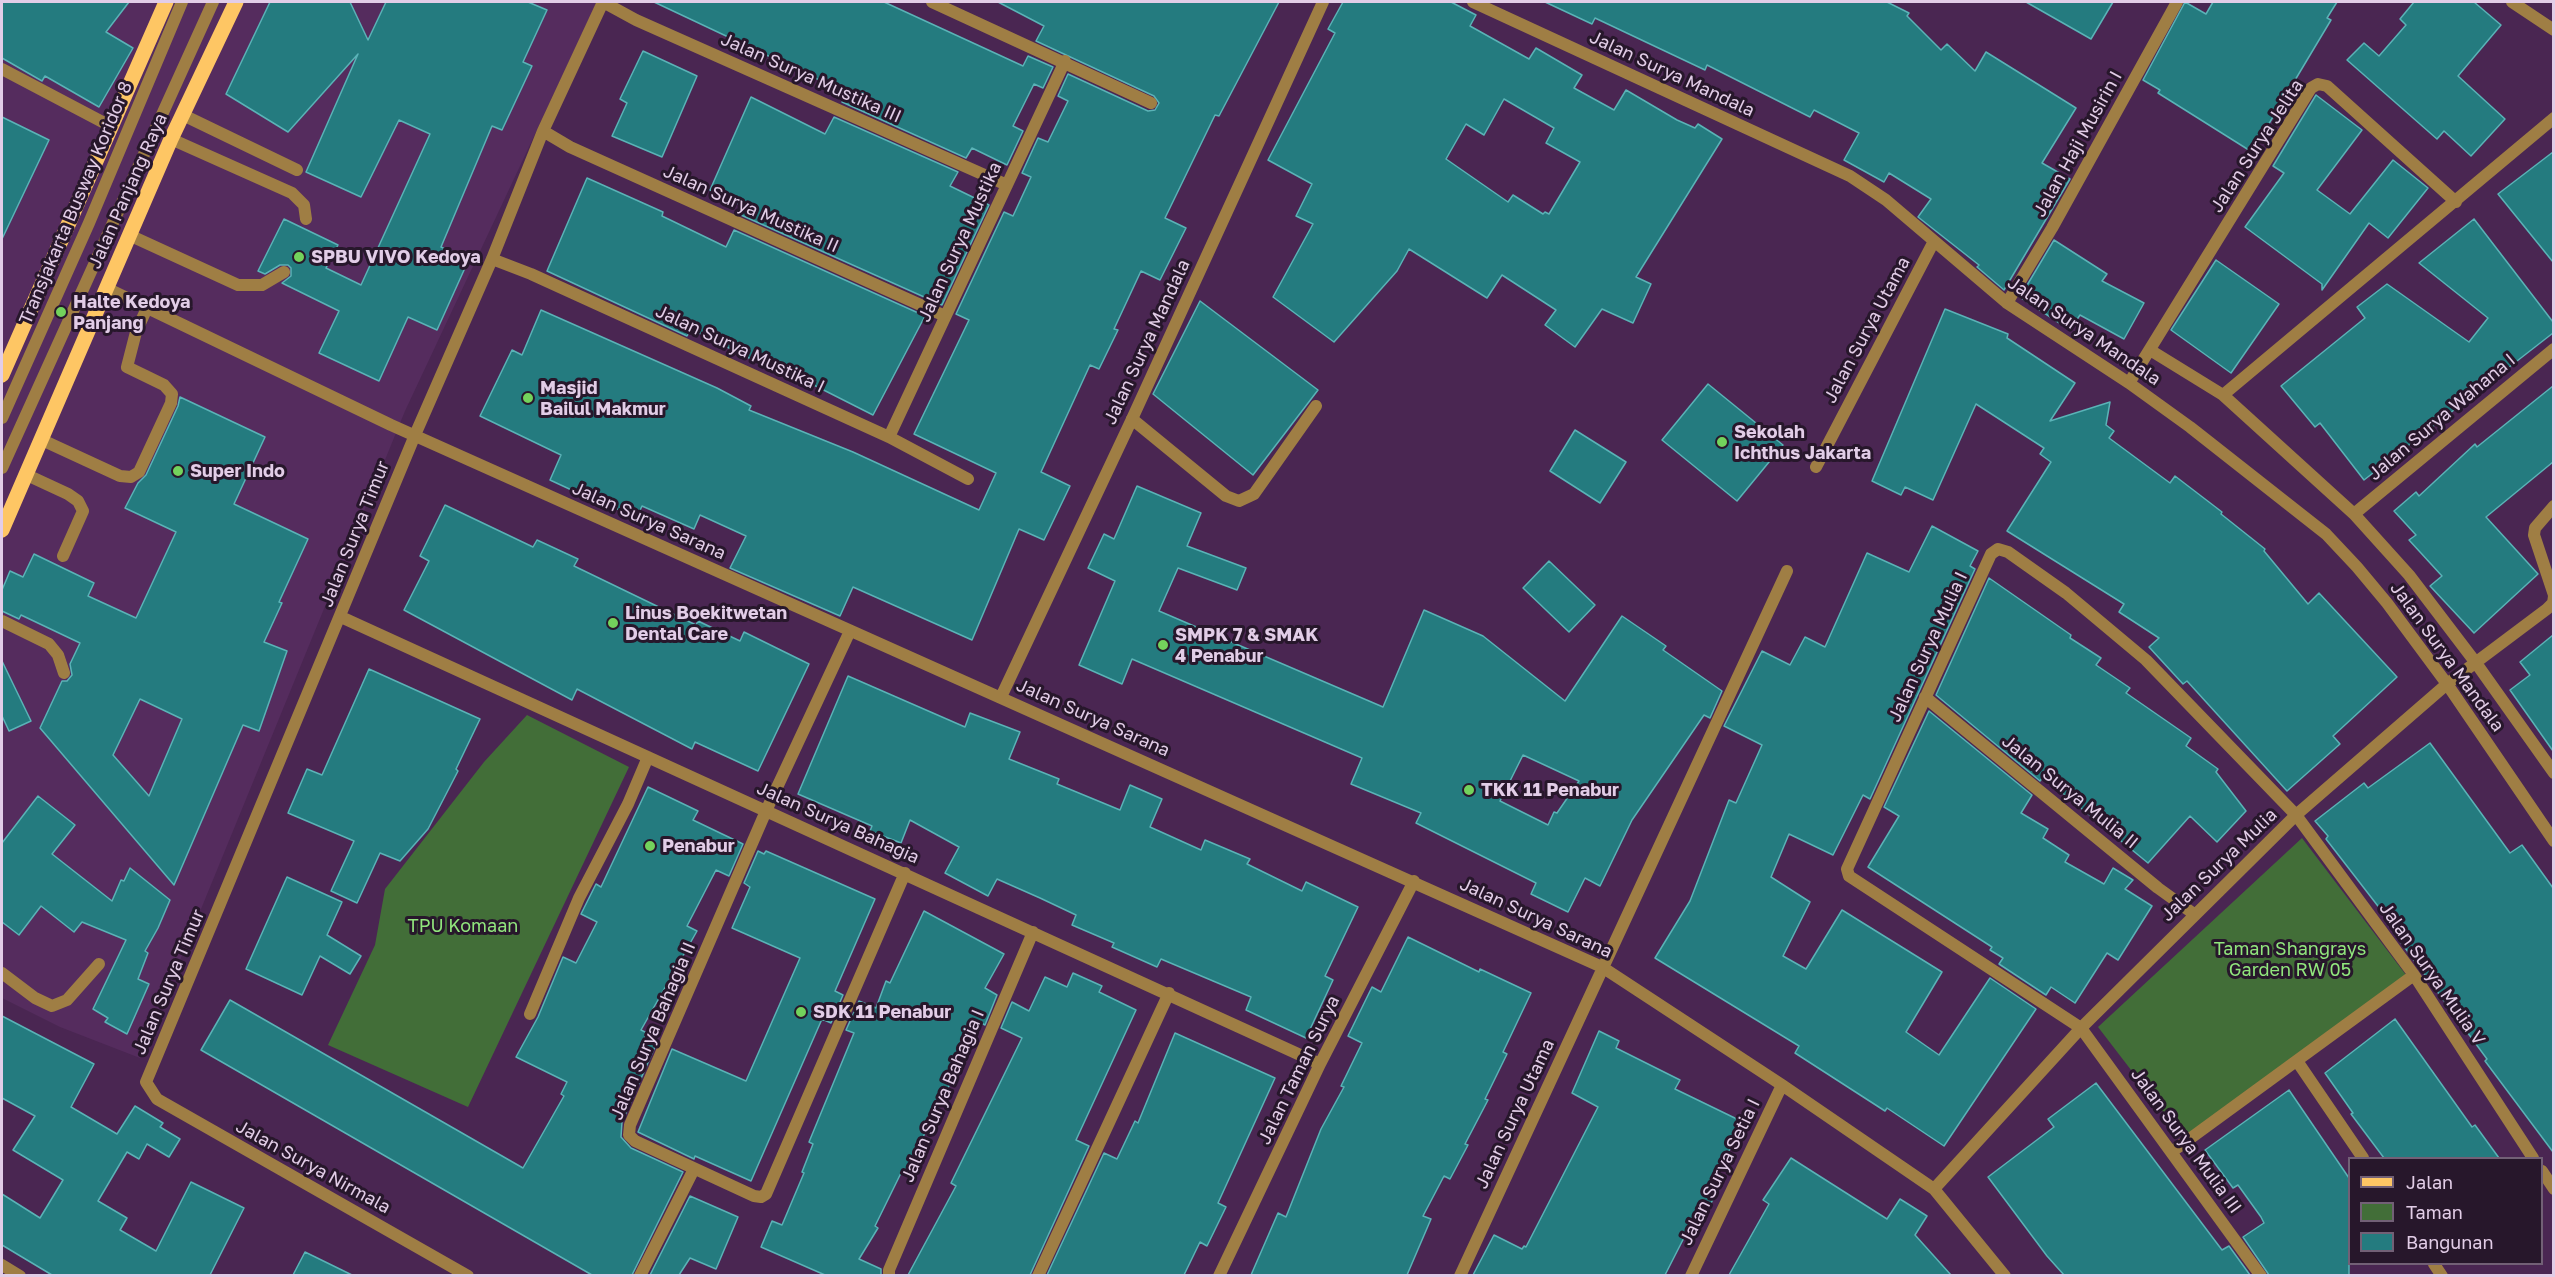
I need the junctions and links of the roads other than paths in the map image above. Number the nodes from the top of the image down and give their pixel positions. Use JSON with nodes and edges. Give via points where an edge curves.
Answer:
{"nodes":[{"id":1,"x":166,"y":2,"type":"edge"},
{"id":2,"x":182,"y":2,"type":"edge"},
{"id":3,"x":213,"y":2,"type":"edge"},
{"id":4,"x":236,"y":2,"type":"edge"},
{"id":5,"x":603,"y":2,"type":"edge"},
{"id":6,"x":932,"y":2,"type":"edge"},
{"id":7,"x":1323,"y":2,"type":"edge"},
{"id":8,"x":1473,"y":2,"type":"edge"},
{"id":9,"x":2177,"y":2,"type":"edge"},
{"id":10,"x":2512,"y":2,"type":"edge"},
{"id":11,"x":2553,"y":30,"type":"edge"},
{"id":12,"x":1065,"y":62,"type":"junction"},
{"id":13,"x":2,"y":69,"type":"edge"},
{"id":14,"x":1151,"y":103,"type":"dead end"},
{"id":15,"x":183,"y":115,"type":"junction"},
{"id":16,"x":2553,"y":118,"type":"edge"},
{"id":17,"x":112,"y":127,"type":"junction"},
{"id":18,"x":543,"y":131,"type":"junction"},
{"id":19,"x":171,"y":139,"type":"junction"},
{"id":20,"x":297,"y":170,"type":"dead end"},
{"id":21,"x":1007,"y":184,"type":"junction"},
{"id":22,"x":2457,"y":201,"type":"junction"},
{"id":23,"x":306,"y":219,"type":"dead end"},
{"id":24,"x":129,"y":235,"type":"junction"},
{"id":25,"x":1933,"y":243,"type":"junction"},
{"id":26,"x":492,"y":259,"type":"junction"},
{"id":27,"x":284,"y":272,"type":"dead end"},
{"id":28,"x":106,"y":288,"type":"junction"},
{"id":29,"x":2007,"y":303,"type":"junction"},
{"id":30,"x":147,"y":308,"type":"junction"},
{"id":31,"x":945,"y":316,"type":"junction"},
{"id":32,"x":2553,"y":349,"type":"edge"},
{"id":33,"x":2150,"y":350,"type":"junction"},
{"id":34,"x":2,"y":375,"type":"edge"},
{"id":35,"x":2129,"y":383,"type":"junction"},
{"id":36,"x":2223,"y":395,"type":"junction"},
{"id":37,"x":1316,"y":406,"type":"dead end"},
{"id":38,"x":2,"y":418,"type":"edge"},
{"id":39,"x":1132,"y":419,"type":"junction"},
{"id":40,"x":415,"y":435,"type":"junction"},
{"id":41,"x":889,"y":437,"type":"junction"},
{"id":42,"x":42,"y":440,"type":"junction"},
{"id":43,"x":1816,"y":467,"type":"dead end"},
{"id":44,"x":2,"y":468,"type":"edge"},
{"id":45,"x":27,"y":475,"type":"junction"},
{"id":46,"x":968,"y":479,"type":"dead end"},
{"id":47,"x":2553,"y":506,"type":"edge"},
{"id":48,"x":2354,"y":514,"type":"junction"},
{"id":49,"x":2,"y":530,"type":"edge"},
{"id":50,"x":63,"y":556,"type":"dead end"},
{"id":51,"x":1787,"y":571,"type":"dead end"},
{"id":52,"x":2553,"y":595,"type":"edge"},
{"id":53,"x":341,"y":617,"type":"junction"},
{"id":54,"x":2,"y":621,"type":"edge"},
{"id":55,"x":850,"y":631,"type":"junction"},
{"id":56,"x":2476,"y":663,"type":"junction"},
{"id":57,"x":64,"y":673,"type":"dead end"},
{"id":58,"x":2446,"y":684,"type":"junction"},
{"id":59,"x":1001,"y":697,"type":"junction"},
{"id":60,"x":1925,"y":698,"type":"junction"},
{"id":61,"x":648,"y":757,"type":"junction"},
{"id":62,"x":2553,"y":772,"type":"edge"},
{"id":63,"x":766,"y":811,"type":"junction"},
{"id":64,"x":2296,"y":814,"type":"junction"},
{"id":65,"x":2553,"y":841,"type":"edge"},
{"id":66,"x":905,"y":873,"type":"junction"},
{"id":67,"x":1414,"y":881,"type":"junction"},
{"id":68,"x":2194,"y":914,"type":"junction"},
{"id":69,"x":1033,"y":932,"type":"junction"},
{"id":70,"x":99,"y":964,"type":"dead end"},
{"id":71,"x":1602,"y":967,"type":"junction"},
{"id":72,"x":2,"y":973,"type":"edge"},
{"id":73,"x":2414,"y":975,"type":"junction"},
{"id":74,"x":1169,"y":993,"type":"junction"},
{"id":75,"x":530,"y":1014,"type":"dead end"},
{"id":76,"x":2081,"y":1028,"type":"junction"},
{"id":77,"x":2297,"y":1061,"type":"junction"},
{"id":78,"x":1320,"y":1064,"type":"junction"},
{"id":79,"x":146,"y":1082,"type":"joint"},
{"id":80,"x":1782,"y":1085,"type":"junction"},
{"id":81,"x":2173,"y":1151,"type":"junction"},
{"id":82,"x":2362,"y":1157,"type":"edge"},
{"id":83,"x":2533,"y":1157,"type":"edge"},
{"id":84,"x":694,"y":1169,"type":"junction"},
{"id":85,"x":2543,"y":1174,"type":"edge"},
{"id":86,"x":1934,"y":1189,"type":"junction"},
{"id":87,"x":2553,"y":1189,"type":"edge"},
{"id":88,"x":2,"y":1265,"type":"edge"},
{"id":89,"x":1695,"y":1274,"type":"edge"},
{"id":90,"x":20,"y":1275,"type":"edge"},
{"id":91,"x":468,"y":1275,"type":"edge"},
{"id":92,"x":640,"y":1275,"type":"edge"},
{"id":93,"x":889,"y":1275,"type":"edge"},
{"id":94,"x":1038,"y":1275,"type":"edge"},
{"id":95,"x":1220,"y":1275,"type":"edge"},
{"id":96,"x":1460,"y":1275,"type":"edge"},
{"id":97,"x":2005,"y":1275,"type":"edge"},
{"id":98,"x":2261,"y":1275,"type":"edge"}],
"edges":[{"from":1,"to":17,"type":"main road"},
{"from":2,"to":38,"type":"street","name":"Transjakarta Busway Koridor 8"},
{"from":3,"to":44,"type":"street"},
{"from":4,"to":15,"type":"main road","name":"Jalan Panjang Raya"},
{"from":5,"to":18,"type":"street","name":"Jalan Surya Timur"},
{"from":5,"to":21,"type":"street","name":"Jalan Surya Mustika III"},
{"from":6,"to":12,"type":"street"},
{"from":7,"to":39,"type":"street","name":"Jalan Surya Mandala"},
{"from":8,"to":25,"type":"street","name":"Jalan Surya Mandala","via":[[1850,176],[1886,200]]},
{"from":9,"to":29,"type":"street","name":"Jalan Haji Musirin I"},
{"from":10,"to":11,"type":"street"},
{"from":12,"to":14,"type":"street"},
{"from":12,"to":21,"type":"street","name":"Jalan Surya Mustika"},
{"from":13,"to":17,"type":"street"},
{"from":15,"to":19,"type":"main road","name":"Jalan Panjang Raya"},
{"from":15,"to":20,"type":"street"},
{"from":16,"to":22,"type":"street"},
{"from":17,"to":34,"type":"main road"},
{"from":18,"to":26,"type":"street","name":"Jalan Surya Timur"},
{"from":18,"to":31,"type":"street","name":"Jalan Surya Mustika II","via":[[570,147]]},
{"from":19,"to":23,"type":"street","via":[[292,193],[304,205]]},
{"from":19,"to":24,"type":"main road","name":"Jalan Panjang Raya"},
{"from":21,"to":31,"type":"street","name":"Jalan Surya Mustika"},
{"from":22,"to":33,"type":"street","name":"Jalan Surya Jelita","via":[[2326,86],[2318,84],[2311,88]]},
{"from":22,"to":36,"type":"street"},
{"from":24,"to":27,"type":"street","via":[[238,285],[262,285]]},
{"from":24,"to":28,"type":"main road","name":"Jalan Panjang Raya"},
{"from":25,"to":29,"type":"street","name":"Jalan Surya Mandala"},
{"from":25,"to":43,"type":"street","name":"Jalan Surya Utama"},
{"from":26,"to":40,"type":"street","name":"Jalan Surya Timur"},
{"from":26,"to":41,"type":"street","name":"Jalan Surya Mustika I"},
{"from":28,"to":30,"type":"street","name":"Jalan Surya Sarana"},
{"from":28,"to":42,"type":"main road","name":"Jalan Panjang Raya"},
{"from":29,"to":35,"type":"street","name":"Jalan Surya Mandala"},
{"from":30,"to":40,"type":"street","name":"Jalan Surya Sarana"},
{"from":30,"to":42,"type":"street","via":[[127,367],[164,385],[172,394],[139,472],[131,477],[120,476]]},
{"from":31,"to":41,"type":"street","name":"Jalan Surya Mustika"},
{"from":32,"to":48,"type":"street","name":"Jalan Surya Wahana I"},
{"from":33,"to":35,"type":"street","name":"Jalan Surya Jelita"},
{"from":33,"to":36,"type":"street","name":"Jalan Surya Mandala"},
{"from":35,"to":58,"type":"street","name":"Jalan Surya Mandala","via":[[2326,534],[2387,603]]},
{"from":36,"to":48,"type":"street","name":"Jalan Surya Mandala"},
{"from":37,"to":39,"type":"street","via":[[1254,494],[1239,501],[1226,496]]},
{"from":39,"to":59,"type":"street","name":"Jalan Surya Mandala"},
{"from":40,"to":53,"type":"street","name":"Jalan Surya Timur"},
{"from":40,"to":55,"type":"street","name":"Jalan Surya Sarana"},
{"from":41,"to":46,"type":"street","name":"Jalan Surya Mustika I"},
{"from":42,"to":45,"type":"main road","name":"Jalan Panjang Raya"},
{"from":45,"to":49,"type":"main road","name":"Jalan Panjang Raya"},
{"from":45,"to":50,"type":"street","via":[[68,494],[83,511]]},
{"from":47,"to":52,"type":"street","name":"Jalan Surya Mulia","via":[[2534,535]]},
{"from":48,"to":56,"type":"street","name":"Jalan Surya Mandala","via":[[2409,575]]},
{"from":51,"to":71,"type":"street","name":"Jalan Surya Utama"},
{"from":52,"to":56,"type":"street","name":"Jalan Surya Mulia","via":[[2553,603],[2547,609]]},
{"from":53,"to":61,"type":"street","name":"Jalan Surya Bahagia"},
{"from":53,"to":79,"type":"street","name":"Jalan Surya Timur"},
{"from":54,"to":57,"type":"street","via":[[49,644]]},
{"from":55,"to":59,"type":"street","name":"Jalan Surya Sarana"},
{"from":55,"to":63,"type":"street","name":"Jalan Surya Bahagia II"},
{"from":56,"to":58,"type":"street","name":"Jalan Surya Mulia"},
{"from":56,"to":62,"type":"street","name":"Jalan Surya Mandala"},
{"from":58,"to":64,"type":"street","name":"Jalan Surya Mulia"},
{"from":58,"to":65,"type":"street","name":"Jalan Surya Mandala"},
{"from":59,"to":67,"type":"street","name":"Jalan Surya Sarana"},
{"from":60,"to":64,"type":"street","name":"Jalan Surya Mulia I","via":[[1991,554],[1998,549],[2008,552],[2066,593],[2146,660]]},
{"from":60,"to":68,"type":"street","name":"Jalan Surya Mulia II"},
{"from":60,"to":76,"type":"street","name":"Jalan Surya Mulia I","via":[[1847,868],[1849,876]]},
{"from":61,"to":63,"type":"street","name":"Jalan Surya Bahagia"},
{"from":61,"to":75,"type":"street","via":[[579,898]]},
{"from":63,"to":66,"type":"street","name":"Jalan Surya Bahagia"},
{"from":63,"to":84,"type":"street","name":"Jalan Surya Bahagia II","via":[[630,1125],[629,1135],[635,1141]]},
{"from":64,"to":68,"type":"street","name":"Jalan Surya Mulia"},
{"from":64,"to":73,"type":"street","name":"Jalan Surya Mulia V"},
{"from":66,"to":69,"type":"street","name":"Jalan Surya Bahagia"},
{"from":66,"to":84,"type":"street","name":"Jalan Surya Bahagia II","via":[[766,1194],[754,1196]]},
{"from":67,"to":71,"type":"street","name":"Jalan Surya Sarana"},
{"from":67,"to":78,"type":"street","name":"Jalan Taman Surya"},
{"from":68,"to":76,"type":"street","name":"Jalan Surya Mulia"},
{"from":69,"to":74,"type":"street","name":"Jalan Surya Bahagia"},
{"from":69,"to":93,"type":"street","name":"Jalan Surya Bahagia I"},
{"from":70,"to":72,"type":"street","via":[[67,1000],[52,1006]]},
{"from":71,"to":80,"type":"street","name":"Jalan Surya Sarana"},
{"from":71,"to":96,"type":"street","name":"Jalan Surya Utama"},
{"from":73,"to":77,"type":"street"},
{"from":73,"to":83,"type":"street","name":"Jalan Surya Mulia V"},
{"from":74,"to":78,"type":"street","name":"Jalan Surya Bahagia"},
{"from":74,"to":94,"type":"street"},
{"from":76,"to":81,"type":"street","name":"Jalan Surya Mulia III"},
{"from":76,"to":86,"type":"street","name":"Jalan Surya Mulia"},
{"from":77,"to":81,"type":"street"},
{"from":77,"to":82,"type":"street"},
{"from":78,"to":95,"type":"street","name":"Jalan Taman Surya"},
{"from":79,"to":91,"type":"street","name":"Jalan Surya Nirmala","via":[[157,1100]]},
{"from":80,"to":86,"type":"street","name":"Jalan Surya Sarana"},
{"from":80,"to":89,"type":"street","name":"Jalan Surya Setia I"},
{"from":81,"to":98,"type":"street","name":"Jalan Surya Mulia III"},
{"from":84,"to":92,"type":"street"},
{"from":85,"to":87,"type":"street"},
{"from":86,"to":97,"type":"street","name":"Jalan Surya Sarana"},
{"from":88,"to":90,"type":"street"}]}
